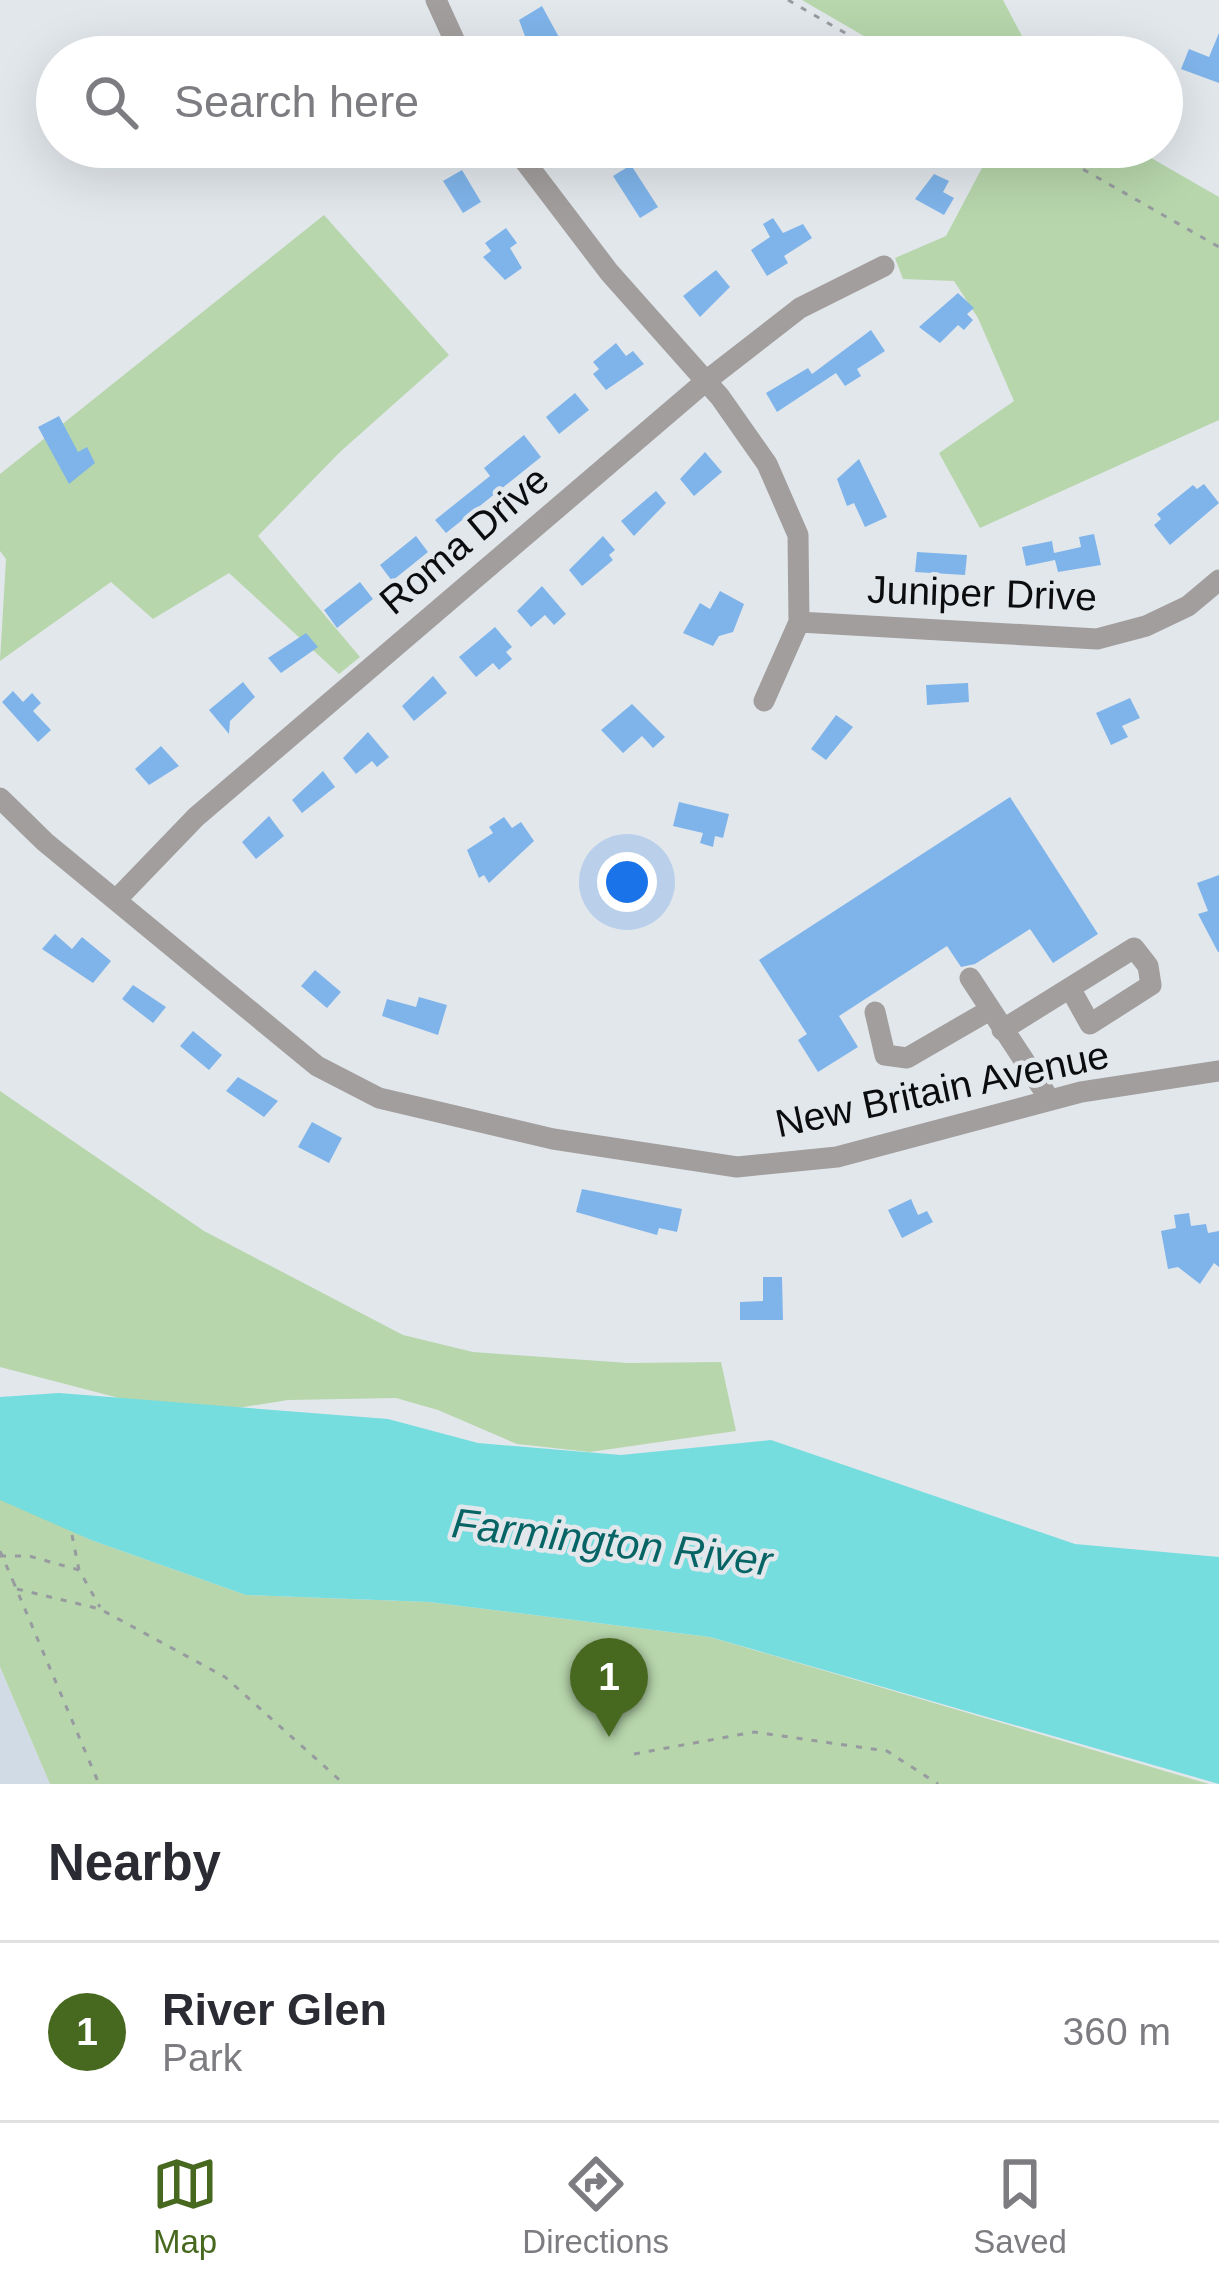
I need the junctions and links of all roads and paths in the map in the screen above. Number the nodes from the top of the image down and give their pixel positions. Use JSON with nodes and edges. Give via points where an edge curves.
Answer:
{"nodes":[{"id":1,"x":436,"y":0,"type":"edge"},
{"id":2,"x":788,"y":0,"type":"edge"},
{"id":3,"x":452,"y":36,"type":"edge"},
{"id":4,"x":851,"y":36,"type":"edge"},
{"id":5,"x":530,"y":168,"type":"edge"},
{"id":6,"x":1080,"y":168,"type":"edge"},
{"id":7,"x":1219,"y":248,"type":"edge"},
{"id":8,"x":884,"y":266,"type":"dead end"},
{"id":9,"x":706,"y":381,"type":"junction"},
{"id":10,"x":1219,"y":580,"type":"edge"},
{"id":11,"x":799,"y":622,"type":"junction"},
{"id":12,"x":764,"y":701,"type":"dead end"},
{"id":13,"x":0,"y":798,"type":"edge"},
{"id":14,"x":116,"y":900,"type":"junction"},
{"id":15,"x":970,"y":978,"type":"dead end"},
{"id":16,"x":1070,"y":988,"type":"dead end"},
{"id":17,"x":990,"y":1010,"type":"junction"},
{"id":18,"x":875,"y":1012,"type":"dead end"},
{"id":19,"x":1002,"y":1030,"type":"junction"},
{"id":20,"x":1219,"y":1071,"type":"edge"},
{"id":21,"x":1050,"y":1100,"type":"junction"},
{"id":22,"x":72,"y":1535,"type":"dead end"},
{"id":23,"x":0,"y":1553,"type":"edge"},
{"id":24,"x":79,"y":1570,"type":"junction"},
{"id":25,"x":17,"y":1589,"type":"junction"},
{"id":26,"x":100,"y":1609,"type":"junction"},
{"id":27,"x":634,"y":1754,"type":"dead end"},
{"id":28,"x":99,"y":1784,"type":"edge"},
{"id":29,"x":344,"y":1784,"type":"edge"},
{"id":30,"x":938,"y":1784,"type":"edge"}],
"edges":[{"from":1,"to":3,"type":"street"},
{"from":2,"to":4,"type":"path"},
{"from":5,"to":9,"type":"street","via":[[608,272]]},
{"from":6,"to":7,"type":"path"},
{"from":8,"to":9,"type":"street","name":"Roma Drive","via":[[800,308]]},
{"from":9,"to":11,"type":"street","via":[[767,464],[798,535]]},
{"from":9,"to":14,"type":"street","name":"Roma Drive","via":[[196,817]]},
{"from":10,"to":11,"type":"street","name":"Juniper Drive","via":[[1188,606],[1097,639]]},
{"from":11,"to":12,"type":"street"},
{"from":13,"to":14,"type":"street","name":"New Britain Avenue"},
{"from":14,"to":21,"type":"street","name":"New Britain Avenue","via":[[317,1066],[379,1098],[553,1139],[737,1167],[837,1157]]},
{"from":15,"to":17,"type":"street"},
{"from":16,"to":19,"type":"street"},
{"from":17,"to":18,"type":"street","via":[[907,1058],[885,1055]]},
{"from":17,"to":19,"type":"street"},
{"from":19,"to":21,"type":"street"},
{"from":20,"to":21,"type":"street","name":"New Britain Avenue"},
{"from":22,"to":24,"type":"path"},
{"from":23,"to":24,"type":"path"},
{"from":23,"to":25,"type":"path","bridge":true},
{"from":24,"to":26,"type":"path"},
{"from":25,"to":26,"type":"path"},
{"from":25,"to":28,"type":"path"},
{"from":26,"to":29,"type":"path","via":[[225,1678]]},
{"from":27,"to":30,"type":"path","via":[[754,1732],[887,1750]]}]}
